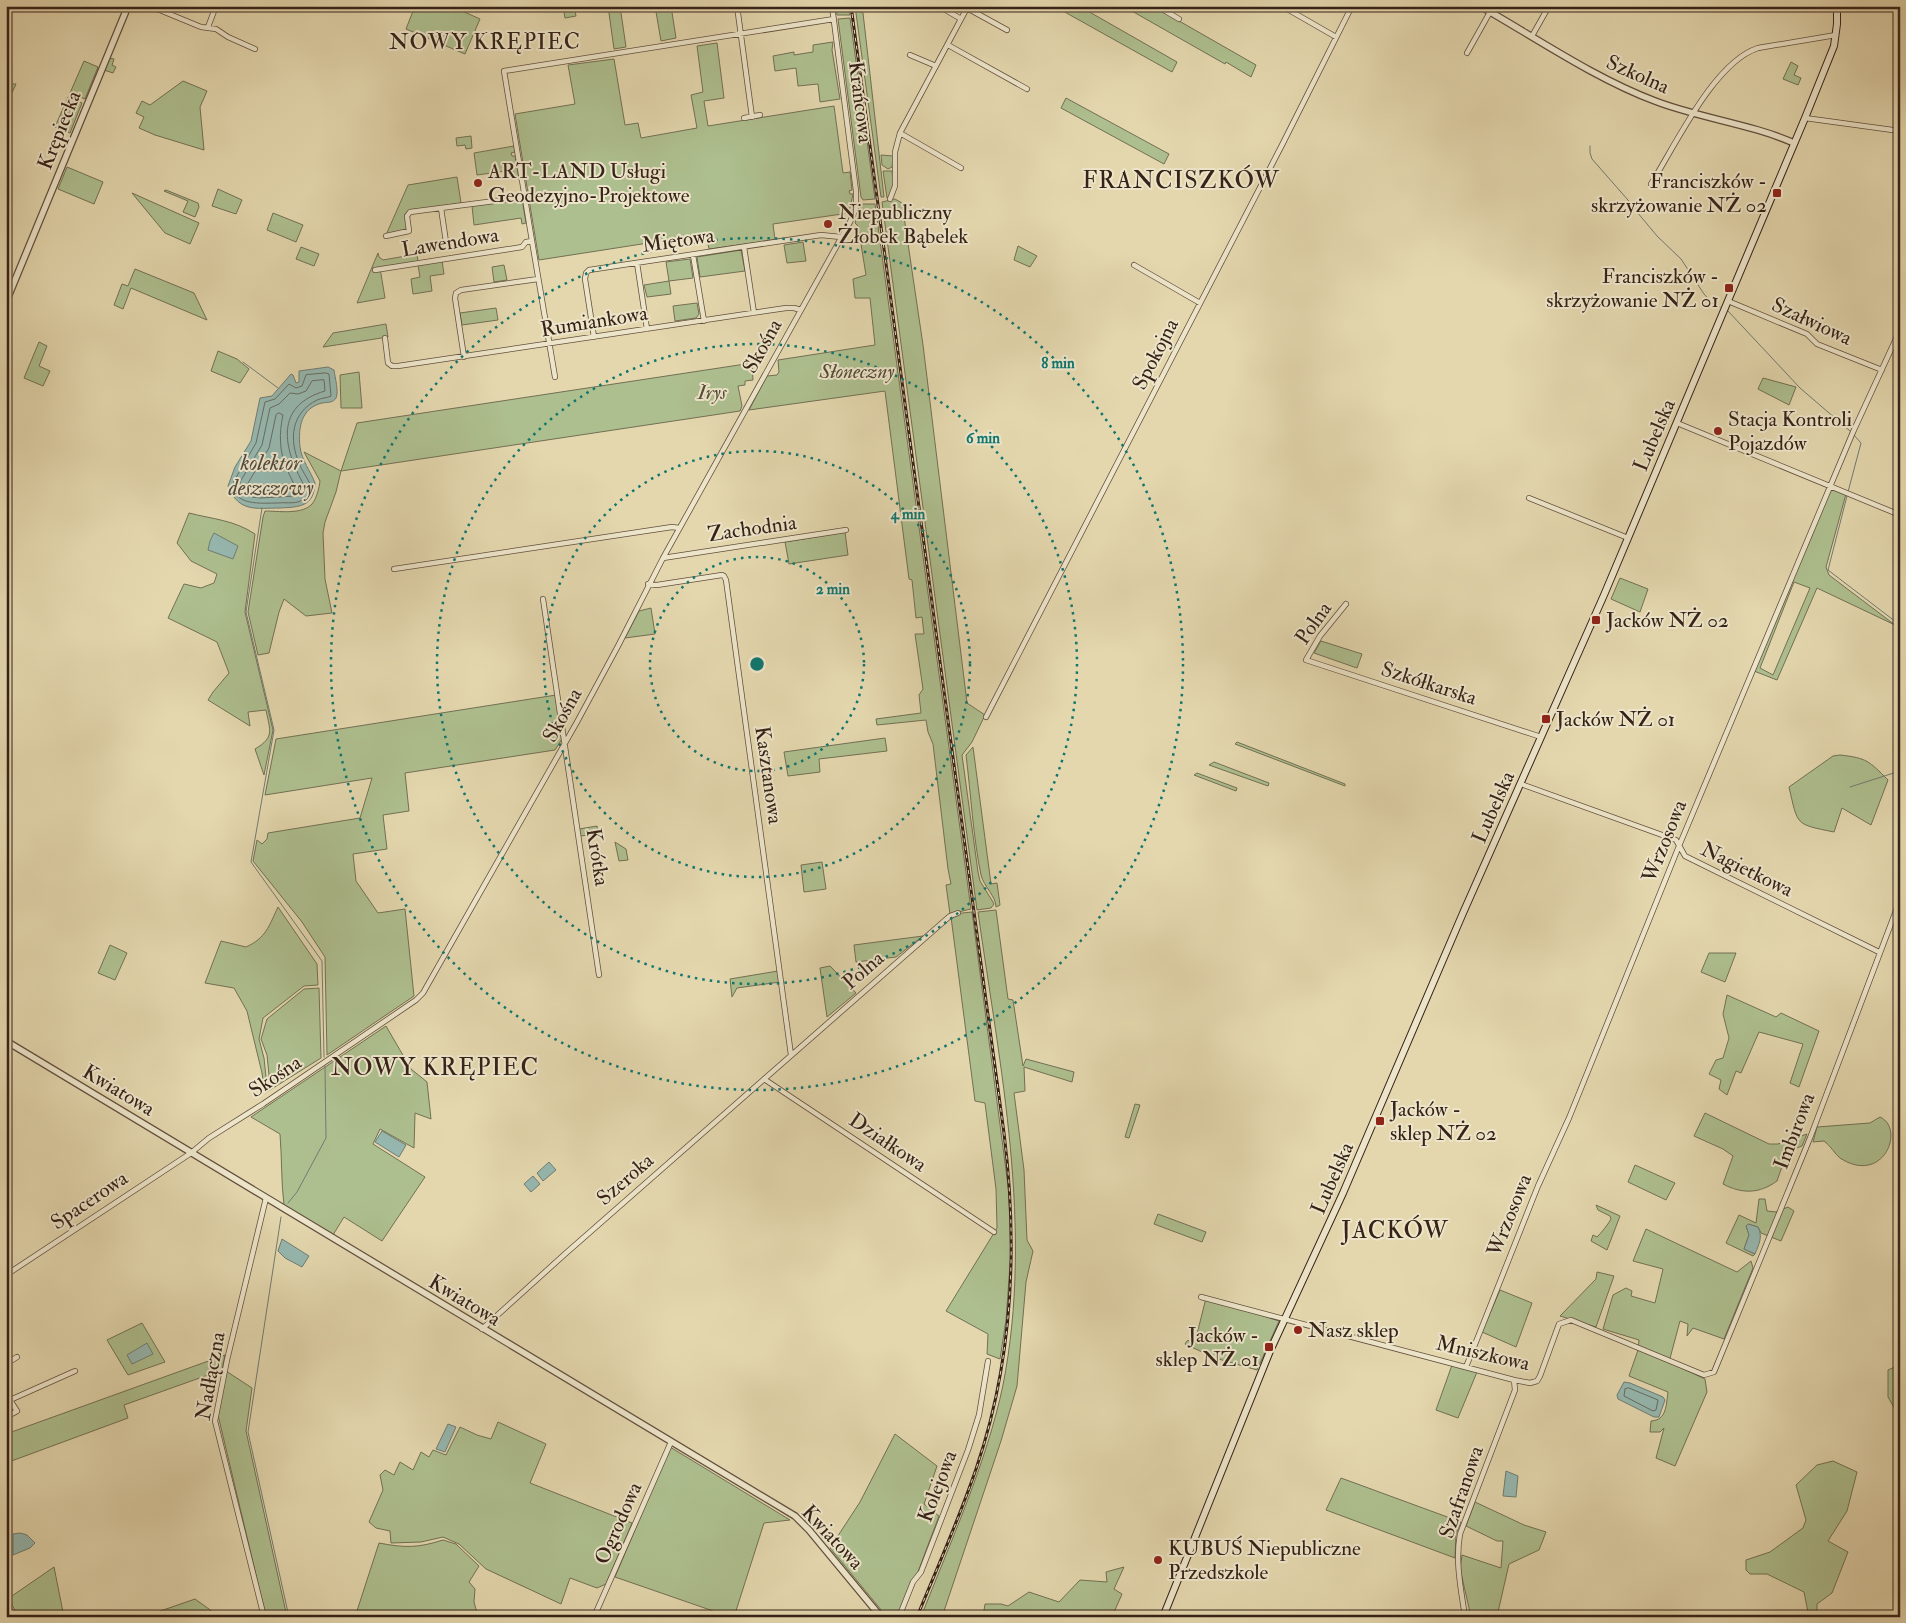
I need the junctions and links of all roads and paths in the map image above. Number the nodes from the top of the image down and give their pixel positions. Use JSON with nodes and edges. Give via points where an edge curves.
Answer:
{"nodes":[{"id":1,"x":128,"y":6,"type":"edge"},
{"id":2,"x":150,"y":6,"type":"edge"},
{"id":3,"x":216,"y":6,"type":"edge"},
{"id":4,"x":737,"y":6,"type":"edge"},
{"id":5,"x":832,"y":6,"type":"edge"},
{"id":6,"x":939,"y":6,"type":"edge"},
{"id":7,"x":1157,"y":6,"type":"edge"},
{"id":8,"x":1282,"y":6,"type":"edge"},
{"id":9,"x":1352,"y":6,"type":"edge"},
{"id":10,"x":1480,"y":6,"type":"edge"},
{"id":11,"x":1549,"y":6,"type":"edge"},
{"id":12,"x":1838,"y":6,"type":"edge"},
{"id":13,"x":967,"y":7,"type":"edge"},
{"id":14,"x":1490,"y":12,"type":"junction"},
{"id":15,"x":834,"y":19,"type":"junction"},
{"id":16,"x":961,"y":19,"type":"junction"},
{"id":17,"x":1179,"y":19,"type":"dead end"},
{"id":18,"x":208,"y":27,"type":"junction"},
{"id":19,"x":1007,"y":30,"type":"dead end"},
{"id":20,"x":741,"y":34,"type":"junction"},
{"id":21,"x":1836,"y":35,"type":"junction"},
{"id":22,"x":1532,"y":36,"type":"junction"},
{"id":23,"x":1336,"y":37,"type":"junction"},
{"id":24,"x":948,"y":45,"type":"junction"},
{"id":25,"x":255,"y":49,"type":"dead end"},
{"id":26,"x":1467,"y":53,"type":"dead end"},
{"id":27,"x":910,"y":55,"type":"dead end"},
{"id":28,"x":936,"y":66,"type":"junction"},
{"id":29,"x":1027,"y":89,"type":"dead end"},
{"id":30,"x":1694,"y":113,"type":"junction"},
{"id":31,"x":760,"y":115,"type":"dead end"},
{"id":32,"x":752,"y":117,"type":"junction"},
{"id":33,"x":744,"y":118,"type":"dead end"},
{"id":34,"x":1805,"y":118,"type":"junction"},
{"id":35,"x":1900,"y":131,"type":"edge"},
{"id":36,"x":900,"y":133,"type":"junction"},
{"id":37,"x":1794,"y":143,"type":"junction"},
{"id":38,"x":961,"y":168,"type":"dead end"},
{"id":39,"x":1651,"y":184,"type":"dead end"},
{"id":40,"x":525,"y":197,"type":"junction"},
{"id":41,"x":890,"y":199,"type":"dead end"},
{"id":42,"x":856,"y":202,"type":"joint"},
{"id":43,"x":441,"y":208,"type":"junction"},
{"id":44,"x":386,"y":236,"type":"dead end"},
{"id":45,"x":841,"y":237,"type":"junction"},
{"id":46,"x":532,"y":241,"type":"junction"},
{"id":47,"x":446,"y":242,"type":"dead end"},
{"id":48,"x":744,"y":247,"type":"junction"},
{"id":49,"x":693,"y":255,"type":"junction"},
{"id":50,"x":637,"y":263,"type":"junction"},
{"id":51,"x":1134,"y":265,"type":"dead end"},
{"id":52,"x":375,"y":270,"type":"dead end"},
{"id":53,"x":538,"y":278,"type":"junction"},
{"id":54,"x":1728,"y":301,"type":"junction"},
{"id":55,"x":6,"y":302,"type":"edge"},
{"id":56,"x":1200,"y":303,"type":"junction"},
{"id":57,"x":800,"y":310,"type":"junction"},
{"id":58,"x":754,"y":313,"type":"junction"},
{"id":59,"x":704,"y":320,"type":"junction"},
{"id":60,"x":647,"y":329,"type":"junction"},
{"id":61,"x":1900,"y":330,"type":"edge"},
{"id":62,"x":594,"y":337,"type":"junction"},
{"id":63,"x":385,"y":338,"type":"dead end"},
{"id":64,"x":550,"y":344,"type":"junction"},
{"id":65,"x":464,"y":356,"type":"junction"},
{"id":66,"x":1882,"y":370,"type":"junction"},
{"id":67,"x":555,"y":377,"type":"dead end"},
{"id":68,"x":1677,"y":423,"type":"junction"},
{"id":69,"x":1831,"y":486,"type":"junction"},
{"id":70,"x":1529,"y":498,"type":"dead end"},
{"id":71,"x":1900,"y":515,"type":"edge"},
{"id":72,"x":679,"y":528,"type":"junction"},
{"id":73,"x":846,"y":530,"type":"dead end"},
{"id":74,"x":1628,"y":538,"type":"junction"},
{"id":75,"x":663,"y":558,"type":"junction"},
{"id":76,"x":394,"y":569,"type":"dead end"},
{"id":77,"x":648,"y":584,"type":"junction"},
{"id":78,"x":544,"y":599,"type":"dead end"},
{"id":79,"x":1346,"y":604,"type":"dead end"},
{"id":80,"x":1306,"y":660,"type":"joint"},
{"id":81,"x":986,"y":717,"type":"dead end"},
{"id":82,"x":1541,"y":737,"type":"junction"},
{"id":83,"x":565,"y":743,"type":"junction"},
{"id":84,"x":1521,"y":784,"type":"junction"},
{"id":85,"x":1679,"y":846,"type":"junction"},
{"id":86,"x":1900,"y":900,"type":"edge"},
{"id":87,"x":958,"y":913,"type":"dead end"},
{"id":88,"x":1879,"y":952,"type":"junction"},
{"id":89,"x":599,"y":975,"type":"dead end"},
{"id":90,"x":6,"y":1041,"type":"edge"},
{"id":91,"x":791,"y":1055,"type":"junction"},
{"id":92,"x":764,"y":1079,"type":"junction"},
{"id":93,"x":191,"y":1153,"type":"junction"},
{"id":94,"x":266,"y":1198,"type":"junction"},
{"id":95,"x":994,"y":1232,"type":"dead end"},
{"id":96,"x":6,"y":1275,"type":"edge"},
{"id":97,"x":1201,"y":1297,"type":"dead end"},
{"id":98,"x":1285,"y":1319,"type":"junction"},
{"id":99,"x":482,"y":1330,"type":"junction"},
{"id":100,"x":17,"y":1357,"type":"dead end"},
{"id":101,"x":988,"y":1361,"type":"dead end"},
{"id":102,"x":6,"y":1364,"type":"edge"},
{"id":103,"x":1466,"y":1367,"type":"junction"},
{"id":104,"x":75,"y":1371,"type":"dead end"},
{"id":105,"x":1714,"y":1372,"type":"joint"},
{"id":106,"x":1514,"y":1380,"type":"junction"},
{"id":107,"x":6,"y":1394,"type":"edge"},
{"id":108,"x":10,"y":1400,"type":"junction"},
{"id":109,"x":6,"y":1416,"type":"edge"},
{"id":110,"x":671,"y":1442,"type":"junction"},
{"id":111,"x":264,"y":1617,"type":"edge"},
{"id":112,"x":594,"y":1617,"type":"edge"},
{"id":113,"x":881,"y":1617,"type":"edge"},
{"id":114,"x":899,"y":1617,"type":"edge"},
{"id":115,"x":1163,"y":1617,"type":"edge"},
{"id":116,"x":1465,"y":1617,"type":"edge"}],
"edges":[{"from":1,"to":55,"type":"street","name":"Krępiecka"},
{"from":2,"to":18,"type":"street"},
{"from":3,"to":18,"type":"street"},
{"from":4,"to":20,"type":"street"},
{"from":5,"to":15,"type":"street","name":"Krańcowa"},
{"from":6,"to":16,"type":"street"},
{"from":7,"to":17,"type":"street"},
{"from":8,"to":23,"type":"street"},
{"from":9,"to":23,"type":"street","name":"Spokojna"},
{"from":10,"to":14,"type":"street","name":"Szkolna"},
{"from":11,"to":22,"type":"street"},
{"from":12,"to":21,"type":"main road","name":"Lubelska"},
{"from":13,"to":16,"type":"street"},
{"from":13,"to":19,"type":"street"},
{"from":14,"to":22,"type":"street","name":"Szkolna"},
{"from":14,"to":26,"type":"street"},
{"from":15,"to":20,"type":"street"},
{"from":15,"to":42,"type":"street","name":"Krańcowa"},
{"from":16,"to":24,"type":"street"},
{"from":18,"to":25,"type":"street"},
{"from":20,"to":32,"type":"street"},
{"from":20,"to":40,"type":"street","via":[[504,71]]},
{"from":21,"to":30,"type":"street","via":[[1751,51],[1718,78]]},
{"from":21,"to":34,"type":"main road","name":"Lubelska"},
{"from":22,"to":30,"type":"street","name":"Szkolna","via":[[1623,87]]},
{"from":23,"to":56,"type":"street","name":"Spokojna"},
{"from":24,"to":28,"type":"street"},
{"from":24,"to":29,"type":"street"},
{"from":27,"to":28,"type":"street"},
{"from":28,"to":36,"type":"street"},
{"from":30,"to":37,"type":"street","name":"Szkolna"},
{"from":30,"to":39,"type":"street"},
{"from":31,"to":32,"type":"street"},
{"from":32,"to":33,"type":"street"},
{"from":34,"to":35,"type":"street"},
{"from":34,"to":37,"type":"main road","name":"Lubelska"},
{"from":36,"to":38,"type":"street"},
{"from":36,"to":41,"type":"street","via":[[895,157],[895,186]]},
{"from":37,"to":54,"type":"main road","name":"Lubelska"},
{"from":40,"to":43,"type":"street"},
{"from":40,"to":46,"type":"street"},
{"from":42,"to":45,"type":"street","name":"Skośna"},
{"from":43,"to":44,"type":"street","via":[[410,212],[407,216],[409,231]]},
{"from":43,"to":47,"type":"street"},
{"from":45,"to":48,"type":"street","name":"Miętowa","via":[[821,235]]},
{"from":45,"to":57,"type":"street","name":"Skośna"},
{"from":46,"to":52,"type":"street","name":"Lawendowa","via":[[522,247]]},
{"from":46,"to":53,"type":"street"},
{"from":48,"to":49,"type":"street","name":"Miętowa"},
{"from":48,"to":58,"type":"street"},
{"from":49,"to":50,"type":"street","name":"Miętowa"},
{"from":49,"to":59,"type":"street"},
{"from":50,"to":60,"type":"street"},
{"from":50,"to":62,"type":"street","name":"Miętowa","via":[[586,273]]},
{"from":51,"to":56,"type":"street"},
{"from":53,"to":64,"type":"street"},
{"from":53,"to":65,"type":"street","via":[[456,293],[454,298]]},
{"from":54,"to":66,"type":"street","name":"Szałwiowa","via":[[1807,334],[1817,344]]},
{"from":54,"to":68,"type":"main road","name":"Lubelska"},
{"from":56,"to":81,"type":"street","name":"Spokojna"},
{"from":57,"to":58,"type":"street","name":"Rumiankowa","via":[[791,308]]},
{"from":57,"to":72,"type":"street","name":"Skośna"},
{"from":58,"to":59,"type":"street","name":"Rumiankowa"},
{"from":59,"to":60,"type":"street","name":"Rumiankowa"},
{"from":60,"to":62,"type":"street","name":"Rumiankowa"},
{"from":61,"to":66,"type":"street","name":"Wrzosowa"},
{"from":62,"to":64,"type":"street","name":"Rumiankowa"},
{"from":63,"to":65,"type":"street","name":"Rumiankowa","via":[[388,364],[392,366]]},
{"from":64,"to":65,"type":"street","name":"Rumiankowa"},
{"from":64,"to":67,"type":"street"},
{"from":66,"to":69,"type":"street","name":"Wrzosowa"},
{"from":68,"to":69,"type":"street"},
{"from":68,"to":74,"type":"main road","name":"Lubelska"},
{"from":69,"to":71,"type":"street"},
{"from":69,"to":85,"type":"street","name":"Wrzosowa"},
{"from":70,"to":74,"type":"street"},
{"from":72,"to":75,"type":"street","name":"Skośna"},
{"from":72,"to":76,"type":"street"},
{"from":73,"to":75,"type":"street","name":"Zachodnia"},
{"from":74,"to":82,"type":"main road","name":"Lubelska"},
{"from":75,"to":77,"type":"street","name":"Skośna"},
{"from":77,"to":83,"type":"street","name":"Skośna","via":[[621,642]]},
{"from":77,"to":91,"type":"street","name":"Kasztanowa","via":[[722,575],[726,580]]},
{"from":78,"to":83,"type":"street"},
{"from":79,"to":80,"type":"street","name":"Polna","via":[[1320,636]]},
{"from":80,"to":82,"type":"street","name":"Szkółkarska"},
{"from":82,"to":84,"type":"main road","name":"Lubelska"},
{"from":83,"to":89,"type":"street","name":"Krótka"},
{"from":83,"to":93,"type":"street","name":"Skośna","via":[[421,997]]},
{"from":84,"to":85,"type":"street","name":"Nagietkowa","via":[[1676,840]]},
{"from":84,"to":98,"type":"main road","name":"Lubelska"},
{"from":85,"to":88,"type":"street","name":"Nagietkowa","via":[[1685,856]]},
{"from":85,"to":103,"type":"street","name":"Wrzosowa"},
{"from":86,"to":88,"type":"street","name":"Imbirowa"},
{"from":87,"to":91,"type":"street","name":"Polna","via":[[950,916]]},
{"from":88,"to":105,"type":"street","name":"Imbirowa","via":[[1810,1138]]},
{"from":90,"to":93,"type":"street","name":"Kwiatowa"},
{"from":91,"to":92,"type":"street","name":"Szeroka"},
{"from":92,"to":95,"type":"street","name":"Działkowa"},
{"from":92,"to":99,"type":"street","name":"Szeroka"},
{"from":93,"to":94,"type":"street","name":"Kwiatowa"},
{"from":93,"to":96,"type":"street","name":"Spacerowa"},
{"from":94,"to":99,"type":"street","name":"Kwiatowa"},
{"from":94,"to":111,"type":"street","name":"Nadłączna","via":[[215,1421]]},
{"from":97,"to":98,"type":"street","name":"Mniszkowa"},
{"from":98,"to":103,"type":"street","name":"Mniszkowa"},
{"from":98,"to":115,"type":"main road","name":"Lubelska"},
{"from":99,"to":110,"type":"street","name":"Kwiatowa"},
{"from":100,"to":102,"type":"street"},
{"from":101,"to":114,"type":"street","name":"Kolejowa","via":[[979,1414],[968,1450],[921,1572],[913,1582]]},
{"from":103,"to":106,"type":"street","name":"Mniszkowa"},
{"from":104,"to":108,"type":"street"},
{"from":105,"to":106,"type":"street","name":"Mniszkowa","via":[[1704,1375],[1571,1320],[1559,1324],[1537,1381]]},
{"from":106,"to":116,"type":"street","name":"Szafranowa","via":[[1515,1390],[1460,1534],[1458,1569]]},
{"from":107,"to":108,"type":"street"},
{"from":108,"to":109,"type":"street","via":[[17,1411]]},
{"from":110,"to":112,"type":"street","name":"Ogrodowa"},
{"from":110,"to":113,"type":"street","name":"Kwiatowa","via":[[803,1523]]}]}
